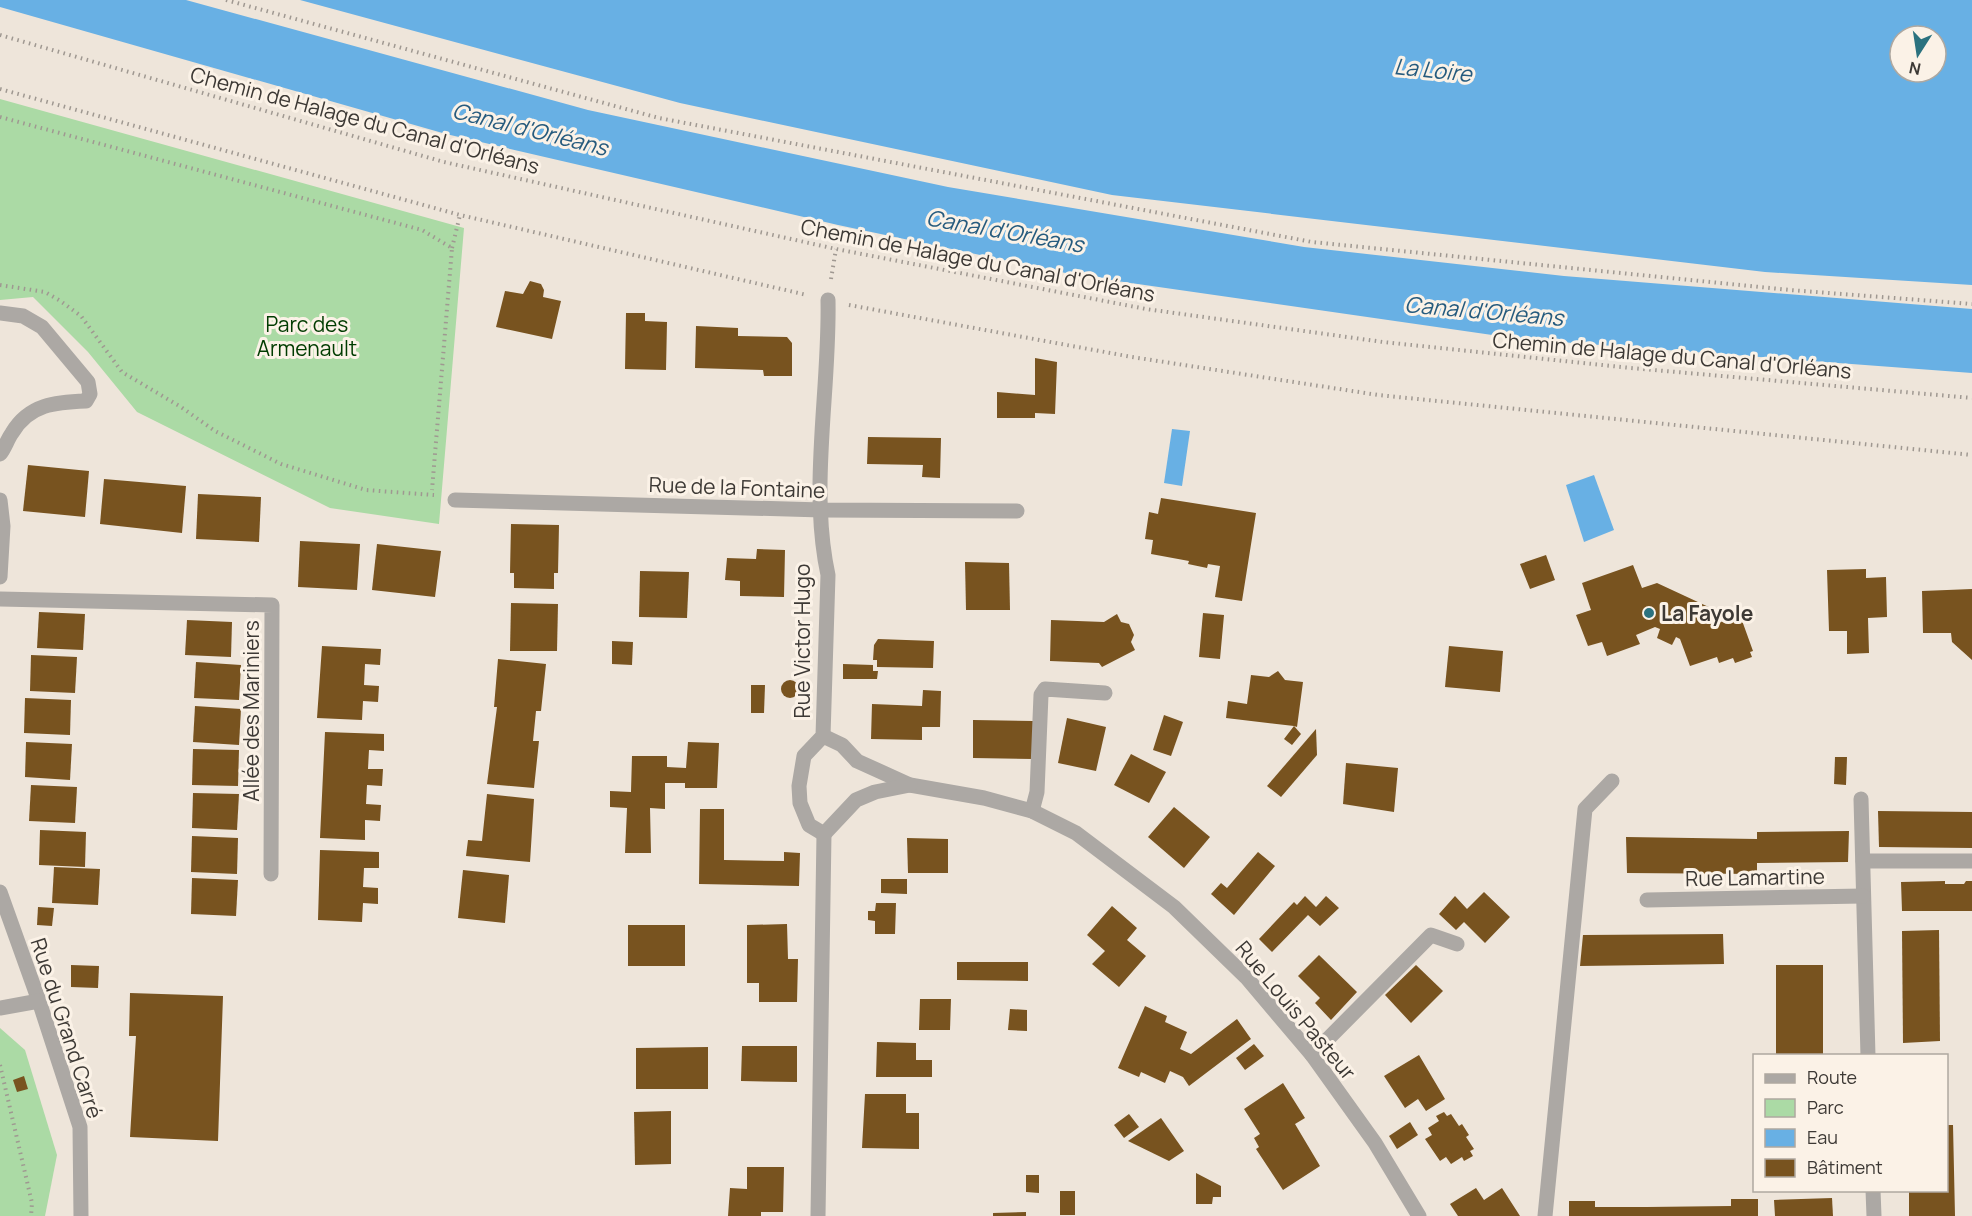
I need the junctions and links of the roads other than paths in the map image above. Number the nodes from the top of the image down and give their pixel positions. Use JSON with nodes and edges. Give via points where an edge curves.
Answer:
{"nodes":[{"id":1,"x":828,"y":300,"type":"road end"},
{"id":2,"x":0,"y":313,"type":"edge"},
{"id":3,"x":0,"y":454,"type":"edge"},
{"id":4,"x":0,"y":500,"type":"edge"},
{"id":5,"x":455,"y":500,"type":"road end"},
{"id":6,"x":822,"y":510,"type":"junction"},
{"id":7,"x":1017,"y":511,"type":"dead end"},
{"id":8,"x":0,"y":577,"type":"edge"},
{"id":9,"x":0,"y":599,"type":"edge"},
{"id":10,"x":1105,"y":693,"type":"dead end"},
{"id":11,"x":823,"y":736,"type":"junction"},
{"id":12,"x":1612,"y":781,"type":"dead end"},
{"id":13,"x":910,"y":784,"type":"junction"},
{"id":14,"x":1862,"y":799,"type":"dead end"},
{"id":15,"x":1032,"y":811,"type":"junction"},
{"id":16,"x":824,"y":834,"type":"junction"},
{"id":17,"x":1863,"y":861,"type":"junction"},
{"id":18,"x":1972,"y":861,"type":"edge"},
{"id":19,"x":271,"y":874,"type":"dead end"},
{"id":20,"x":0,"y":892,"type":"edge"},
{"id":21,"x":1863,"y":896,"type":"junction"},
{"id":22,"x":1647,"y":900,"type":"dead end"},
{"id":23,"x":1457,"y":944,"type":"dead end"},
{"id":24,"x":39,"y":1000,"type":"junction"},
{"id":25,"x":0,"y":1008,"type":"edge"},
{"id":26,"x":1868,"y":1054,"type":"edge"},
{"id":27,"x":1312,"y":1055,"type":"junction"},
{"id":28,"x":1873,"y":1192,"type":"edge"},
{"id":29,"x":81,"y":1216,"type":"edge"},
{"id":30,"x":818,"y":1216,"type":"edge"},
{"id":31,"x":1419,"y":1216,"type":"edge"},
{"id":32,"x":1545,"y":1216,"type":"edge"},
{"id":33,"x":1874,"y":1216,"type":"edge"}],
"edges":[{"from":1,"to":6,"type":"street","name":"Rue Victor Hugo"},
{"from":2,"to":3,"type":"street","via":[[23,316],[42,327],[88,382],[90,394],[86,401],[50,403],[26,416]]},
{"from":4,"to":8,"type":"street"},
{"from":5,"to":6,"type":"street","name":"Rue de la Fontaine"},
{"from":6,"to":7,"type":"street","name":"Rue de la Fontaine"},
{"from":6,"to":11,"type":"street","name":"Rue Victor Hugo","via":[[828,575]]},
{"from":9,"to":19,"type":"street","name":"Allée des Mariniers","via":[[272,605]]},
{"from":10,"to":15,"type":"street","via":[[1044,689],[1037,792]]},
{"from":11,"to":13,"type":"street","name":"Rue Louis Pasteur","via":[[842,745],[857,761]]},
{"from":11,"to":16,"type":"street","name":"Rue Victor Hugo","via":[[804,756],[799,786],[808,825]]},
{"from":12,"to":32,"type":"street","via":[[1586,809]]},
{"from":13,"to":15,"type":"street","name":"Rue Louis Pasteur"},
{"from":13,"to":16,"type":"street","name":"Rue Louis Pasteur","via":[[856,800]]},
{"from":14,"to":17,"type":"street"},
{"from":15,"to":27,"type":"street","name":"Rue Louis Pasteur","via":[[1076,833],[1174,907],[1246,977]]},
{"from":16,"to":30,"type":"street"},
{"from":17,"to":18,"type":"street"},
{"from":17,"to":21,"type":"street"},
{"from":20,"to":24,"type":"street","name":"Rue du Grand Carré"},
{"from":21,"to":22,"type":"street","name":"Rue Lamartine"},
{"from":21,"to":26,"type":"street"},
{"from":23,"to":27,"type":"street","via":[[1431,935]]},
{"from":24,"to":25,"type":"street"},
{"from":24,"to":29,"type":"street","name":"Rue du Grand Carré","via":[[80,1127]]},
{"from":27,"to":31,"type":"street","name":"Rue Louis Pasteur","via":[[1375,1143]]},
{"from":28,"to":33,"type":"street"}]}
